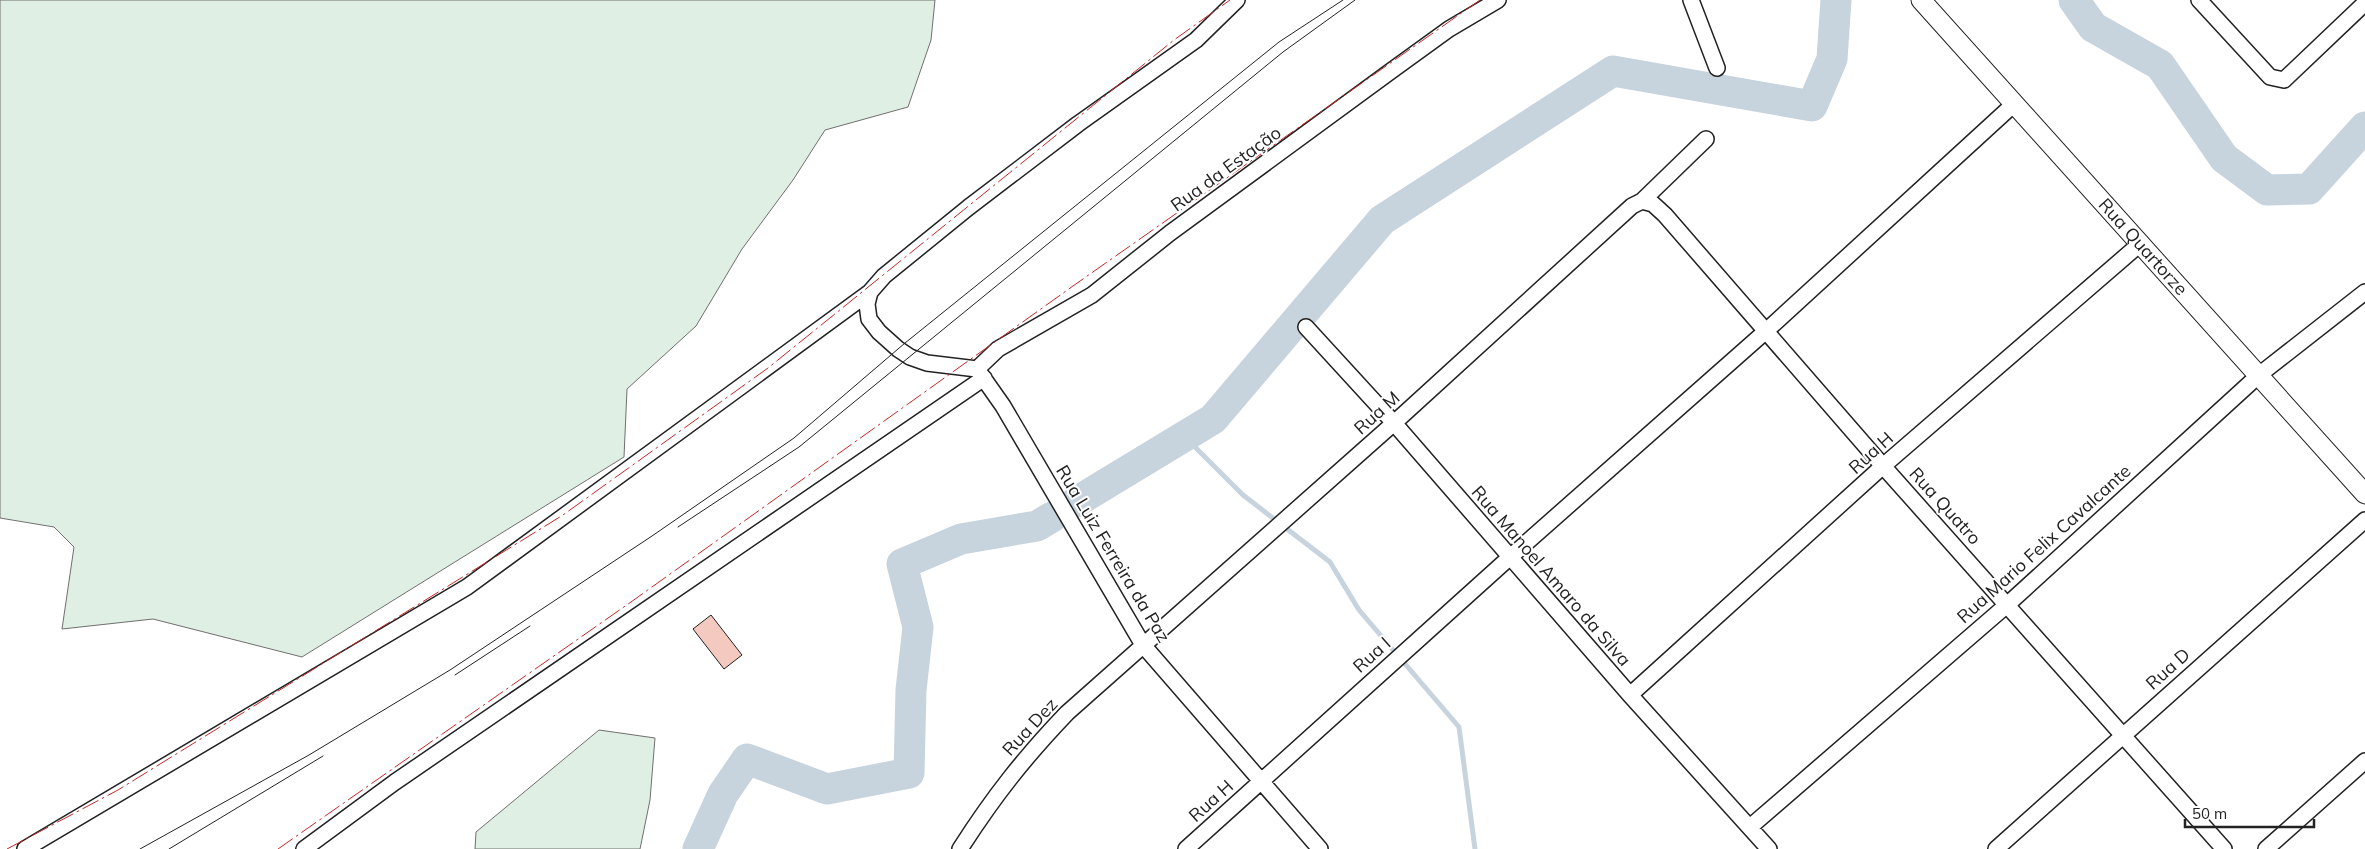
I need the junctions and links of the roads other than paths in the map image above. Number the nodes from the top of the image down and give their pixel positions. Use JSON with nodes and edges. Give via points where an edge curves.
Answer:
{"nodes":[{"id":1,"x":1237,"y":0,"type":"edge"},
{"id":2,"x":1498,"y":0,"type":"edge"},
{"id":3,"x":1691,"y":0,"type":"edge"},
{"id":4,"x":1921,"y":0,"type":"edge"},
{"id":5,"x":2199,"y":0,"type":"edge"},
{"id":6,"x":2365,"y":3,"type":"edge"},
{"id":7,"x":1717,"y":68,"type":"dead end"},
{"id":8,"x":2014,"y":104,"type":"junction"},
{"id":9,"x":1706,"y":139,"type":"dead end"},
{"id":10,"x":1637,"y":203,"type":"junction"},
{"id":11,"x":2141,"y":243,"type":"junction"},
{"id":12,"x":870,"y":292,"type":"junction"},
{"id":13,"x":2365,"y":292,"type":"edge"},
{"id":14,"x":1306,"y":327,"type":"dead end"},
{"id":15,"x":1766,"y":331,"type":"junction"},
{"id":16,"x":981,"y":374,"type":"junction"},
{"id":17,"x":2259,"y":375,"type":"junction"},
{"id":18,"x":1394,"y":423,"type":"junction"},
{"id":19,"x":1883,"y":466,"type":"junction"},
{"id":20,"x":2365,"y":494,"type":"edge"},
{"id":21,"x":2365,"y":520,"type":"edge"},
{"id":22,"x":1509,"y":558,"type":"junction"},
{"id":23,"x":2008,"y":604,"type":"junction"},
{"id":24,"x":1143,"y":644,"type":"junction"},
{"id":25,"x":1630,"y":695,"type":"junction"},
{"id":26,"x":2124,"y":734,"type":"junction"},
{"id":27,"x":2365,"y":761,"type":"edge"},
{"id":28,"x":1262,"y":781,"type":"junction"},
{"id":29,"x":1750,"y":827,"type":"junction"},
{"id":30,"x":25,"y":849,"type":"edge"},
{"id":31,"x":304,"y":849,"type":"edge"},
{"id":32,"x":960,"y":849,"type":"edge"},
{"id":33,"x":1186,"y":849,"type":"edge"},
{"id":34,"x":1320,"y":849,"type":"edge"},
{"id":35,"x":1769,"y":849,"type":"edge"},
{"id":36,"x":1996,"y":849,"type":"edge"},
{"id":37,"x":2224,"y":849,"type":"edge"},
{"id":38,"x":2266,"y":849,"type":"edge"}],
"edges":[{"from":1,"to":12,"type":"street","via":[[1196,40],[969,207],[884,276]]},
{"from":2,"to":16,"type":"street","name":"Rua da Estação","via":[[1449,29],[1170,233],[1092,295],[998,350]]},
{"from":3,"to":7,"type":"street"},
{"from":4,"to":8,"type":"street","name":"Rua Quartorze"},
{"from":5,"to":6,"type":"street","via":[[2270,77],[2278,80],[2284,80]]},
{"from":8,"to":11,"type":"street","name":"Rua Quartorze"},
{"from":8,"to":15,"type":"street","name":"Rua I"},
{"from":9,"to":10,"type":"street","name":"Rua M"},
{"from":10,"to":15,"type":"street","name":"Rua Quatro","via":[[1653,204],[1665,215]]},
{"from":10,"to":18,"type":"street","name":"Rua M"},
{"from":11,"to":17,"type":"street","name":"Rua Quartorze","via":[[2197,310]]},
{"from":11,"to":19,"type":"street","name":"Rua H"},
{"from":12,"to":16,"type":"street","via":[[867,304],[869,319],[898,349],[927,363]]},
{"from":12,"to":30,"type":"street","via":[[467,587]]},
{"from":13,"to":17,"type":"street","name":"Rua Mario Felix Cavalcante"},
{"from":14,"to":18,"type":"street","name":"Rua Manoel Amaro da Silva"},
{"from":15,"to":19,"type":"street","name":"Rua Quatro"},
{"from":15,"to":22,"type":"street","name":"Rua I"},
{"from":16,"to":24,"type":"street","name":"Rua Luiz Ferreira da Paz"},
{"from":16,"to":31,"type":"street","name":"Rua da Estação","via":[[395,782]]},
{"from":17,"to":20,"type":"street","name":"Rua Quartorze"},
{"from":17,"to":23,"type":"street","name":"Rua Mario Felix Cavalcante"},
{"from":18,"to":22,"type":"street","name":"Rua Manoel Amaro da Silva"},
{"from":18,"to":24,"type":"street","name":"Rua M"},
{"from":19,"to":23,"type":"street","name":"Rua Quatro"},
{"from":19,"to":25,"type":"street","name":"Rua H"},
{"from":21,"to":26,"type":"street","name":"Rua D"},
{"from":22,"to":25,"type":"street","name":"Rua Manoel Amaro da Silva"},
{"from":22,"to":28,"type":"street","name":"Rua I"},
{"from":23,"to":26,"type":"street","name":"Rua Quatro"},
{"from":23,"to":29,"type":"street","name":"Rua Mario Felix Cavalcante"},
{"from":24,"to":28,"type":"street","name":"Rua Luiz Ferreira da Paz"},
{"from":24,"to":32,"type":"street","name":"Rua Dez","via":[[1067,713],[1026,757],[1002,786]]},
{"from":25,"to":29,"type":"street","name":"Rua Manoel Amaro da Silva"},
{"from":26,"to":36,"type":"street","name":"Rua D"},
{"from":26,"to":37,"type":"street","name":"Rua Quatro"},
{"from":27,"to":38,"type":"street"},
{"from":28,"to":33,"type":"street","name":"Rua H"},
{"from":28,"to":34,"type":"street","name":"Rua Luiz Ferreira da Paz"},
{"from":29,"to":35,"type":"street","name":"Rua Manoel Amaro da Silva"}]}
